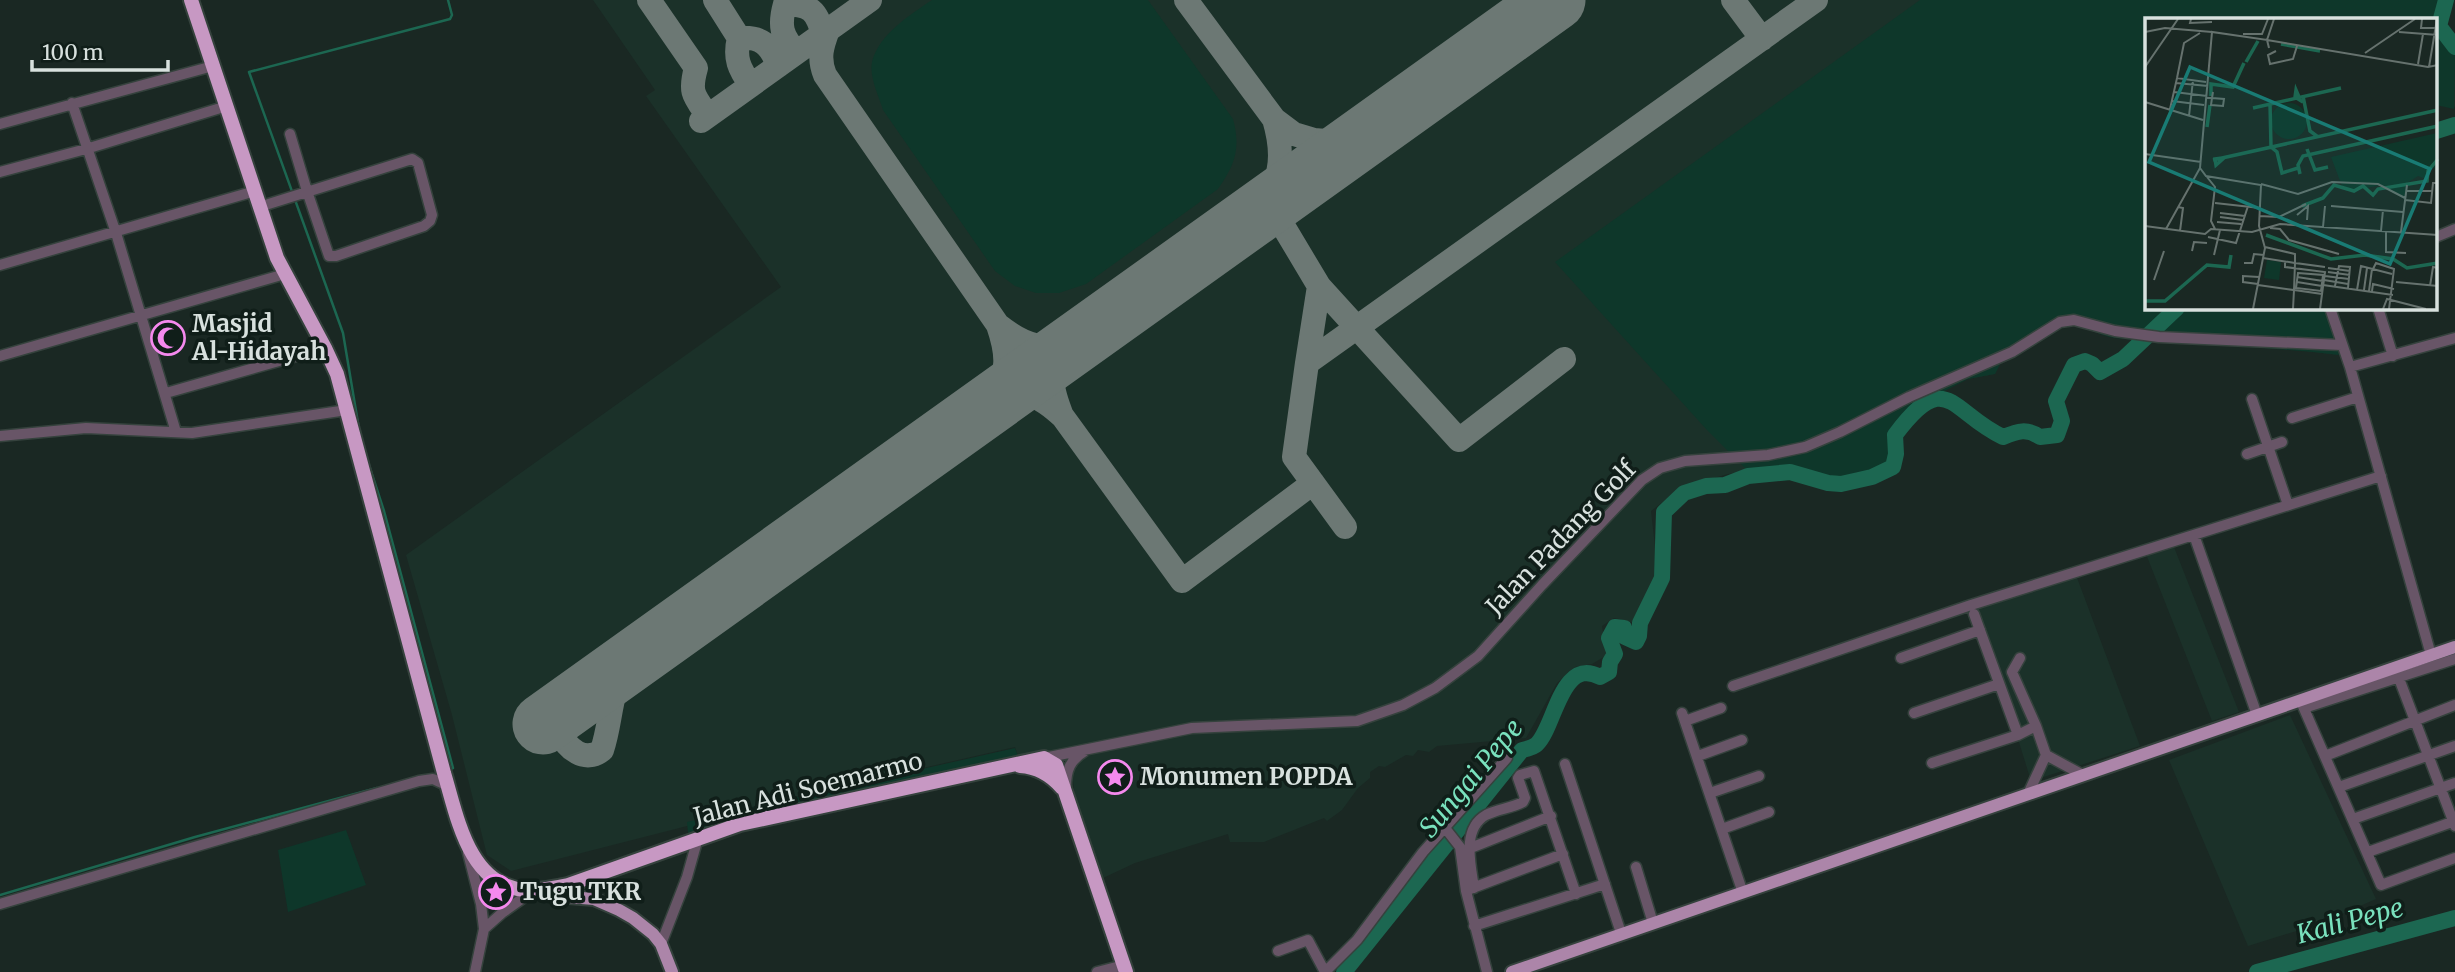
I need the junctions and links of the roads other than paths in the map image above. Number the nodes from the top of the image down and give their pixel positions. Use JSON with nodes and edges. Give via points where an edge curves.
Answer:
{"nodes":[{"id":1,"x":191,"y":0,"type":"edge"},
{"id":2,"x":213,"y":66,"type":"junction"},
{"id":3,"x":72,"y":103,"type":"junction"},
{"id":4,"x":227,"y":106,"type":"junction"},
{"id":5,"x":0,"y":124,"type":"edge"},
{"id":6,"x":290,"y":134,"type":"dead end"},
{"id":7,"x":86,"y":149,"type":"junction"},
{"id":8,"x":0,"y":172,"type":"edge"},
{"id":9,"x":255,"y":191,"type":"junction"},
{"id":10,"x":306,"y":191,"type":"junction"},
{"id":11,"x":259,"y":207,"type":"junction"},
{"id":12,"x":2455,"y":229,"type":"edge"},
{"id":13,"x":116,"y":233,"type":"junction"},
{"id":14,"x":2438,"y":236,"type":"edge"},
{"id":15,"x":0,"y":265,"type":"edge"},
{"id":16,"x":285,"y":274,"type":"junction"},
{"id":17,"x":2331,"y":310,"type":"edge"},
{"id":18,"x":2379,"y":310,"type":"edge"},
{"id":19,"x":141,"y":317,"type":"junction"},
{"id":20,"x":2455,"y":338,"type":"edge"},
{"id":21,"x":2342,"y":345,"type":"junction"},
{"id":22,"x":325,"y":348,"type":"junction"},
{"id":23,"x":0,"y":356,"type":"edge"},
{"id":24,"x":2393,"y":356,"type":"junction"},
{"id":25,"x":2350,"y":368,"type":"junction"},
{"id":26,"x":166,"y":393,"type":"junction"},
{"id":27,"x":2358,"y":397,"type":"junction"},
{"id":28,"x":2252,"y":399,"type":"dead end"},
{"id":29,"x":347,"y":410,"type":"junction"},
{"id":30,"x":2292,"y":418,"type":"dead end"},
{"id":31,"x":176,"y":432,"type":"junction"},
{"id":32,"x":0,"y":436,"type":"edge"},
{"id":33,"x":2282,"y":443,"type":"dead end"},
{"id":34,"x":2268,"y":447,"type":"junction"},
{"id":35,"x":2247,"y":454,"type":"dead end"},
{"id":36,"x":2381,"y":476,"type":"junction"},
{"id":37,"x":2288,"y":505,"type":"junction"},
{"id":38,"x":2194,"y":535,"type":"junction"},
{"id":39,"x":1974,"y":614,"type":"dead end"},
{"id":40,"x":1980,"y":631,"type":"junction"},
{"id":41,"x":2455,"y":647,"type":"edge"},
{"id":42,"x":2431,"y":656,"type":"junction"},
{"id":43,"x":2020,"y":658,"type":"dead end"},
{"id":44,"x":1901,"y":659,"type":"dead end"},
{"id":45,"x":2455,"y":659,"type":"edge"},
{"id":46,"x":2397,"y":672,"type":"junction"},
{"id":47,"x":1999,"y":684,"type":"junction"},
{"id":48,"x":1732,"y":686,"type":"dead end"},
{"id":49,"x":2455,"y":705,"type":"edge"},
{"id":50,"x":1721,"y":708,"type":"dead end"},
{"id":51,"x":1914,"y":712,"type":"dead end"},
{"id":52,"x":2257,"y":715,"type":"junction"},
{"id":53,"x":2416,"y":721,"type":"junction"},
{"id":54,"x":2036,"y":726,"type":"junction"},
{"id":55,"x":2018,"y":735,"type":"junction"},
{"id":56,"x":1742,"y":740,"type":"dead end"},
{"id":57,"x":2455,"y":746,"type":"edge"},
{"id":58,"x":1092,"y":747,"type":"junction"},
{"id":59,"x":2046,"y":755,"type":"junction"},
{"id":60,"x":1698,"y":756,"type":"junction"},
{"id":61,"x":2325,"y":756,"type":"junction"},
{"id":62,"x":2429,"y":756,"type":"junction"},
{"id":63,"x":1507,"y":758,"type":"dead end"},
{"id":64,"x":1050,"y":762,"type":"junction"},
{"id":65,"x":1932,"y":763,"type":"dead end"},
{"id":66,"x":1565,"y":764,"type":"dead end"},
{"id":67,"x":1008,"y":765,"type":"junction"},
{"id":68,"x":444,"y":774,"type":"junction"},
{"id":69,"x":2083,"y":775,"type":"junction"},
{"id":70,"x":1759,"y":776,"type":"dead end"},
{"id":71,"x":2455,"y":783,"type":"edge"},
{"id":72,"x":2339,"y":787,"type":"junction"},
{"id":73,"x":2441,"y":789,"type":"junction"},
{"id":74,"x":1065,"y":792,"type":"junction"},
{"id":75,"x":1710,"y":793,"type":"junction"},
{"id":76,"x":2028,"y":794,"type":"junction"},
{"id":77,"x":1769,"y":812,"type":"dead end"},
{"id":78,"x":1551,"y":816,"type":"junction"},
{"id":79,"x":2353,"y":820,"type":"junction"},
{"id":80,"x":2455,"y":823,"type":"edge"},
{"id":81,"x":1722,"y":829,"type":"junction"},
{"id":82,"x":1451,"y":836,"type":"junction"},
{"id":83,"x":463,"y":837,"type":"junction"},
{"id":84,"x":698,"y":838,"type":"junction"},
{"id":85,"x":1468,"y":849,"type":"junction"},
{"id":86,"x":2368,"y":852,"type":"junction"},
{"id":87,"x":1563,"y":854,"type":"junction"},
{"id":88,"x":2455,"y":859,"type":"edge"},
{"id":89,"x":1636,"y":866,"type":"dead end"},
{"id":90,"x":1605,"y":884,"type":"junction"},
{"id":91,"x":1470,"y":889,"type":"junction"},
{"id":92,"x":539,"y":890,"type":"junction"},
{"id":93,"x":1742,"y":893,"type":"junction"},
{"id":94,"x":1576,"y":894,"type":"junction"},
{"id":95,"x":0,"y":904,"type":"edge"},
{"id":96,"x":1653,"y":923,"type":"junction"},
{"id":97,"x":1474,"y":926,"type":"junction"},
{"id":98,"x":484,"y":929,"type":"junction"},
{"id":99,"x":1621,"y":933,"type":"junction"},
{"id":100,"x":661,"y":944,"type":"junction"},
{"id":101,"x":1278,"y":951,"type":"dead end"},
{"id":102,"x":1125,"y":968,"type":"edge"},
{"id":103,"x":475,"y":972,"type":"edge"},
{"id":104,"x":672,"y":972,"type":"edge"},
{"id":105,"x":1097,"y":972,"type":"edge"},
{"id":106,"x":1325,"y":972,"type":"edge"},
{"id":107,"x":1487,"y":972,"type":"edge"},
{"id":108,"x":1512,"y":972,"type":"edge"}],
"edges":[{"from":1,"to":2,"type":"highway","name":"Jalan Adi Soemarmo"},
{"from":2,"to":3,"type":"street"},
{"from":2,"to":4,"type":"highway","name":"Jalan Adi Soemarmo"},
{"from":3,"to":5,"type":"street"},
{"from":3,"to":7,"type":"street"},
{"from":4,"to":7,"type":"street"},
{"from":4,"to":9,"type":"highway","name":"Jalan Adi Soemarmo"},
{"from":6,"to":10,"type":"street"},
{"from":7,"to":8,"type":"street"},
{"from":7,"to":13,"type":"street"},
{"from":9,"to":11,"type":"highway","name":"Jalan Adi Soemarmo"},
{"from":9,"to":13,"type":"street"},
{"from":10,"to":10,"type":"street","via":[[331,257],[424,226],[432,215],[414,159]]},
{"from":10,"to":11,"type":"street"},
{"from":11,"to":16,"type":"highway","name":"Jalan Adi Soemarmo"},
{"from":12,"to":14,"type":"street"},
{"from":13,"to":15,"type":"street"},
{"from":13,"to":19,"type":"street"},
{"from":16,"to":19,"type":"street"},
{"from":16,"to":22,"type":"highway","name":"Jalan Adi Soemarmo"},
{"from":17,"to":21,"type":"street"},
{"from":18,"to":24,"type":"street"},
{"from":19,"to":23,"type":"street"},
{"from":19,"to":26,"type":"street"},
{"from":20,"to":24,"type":"street"},
{"from":21,"to":25,"type":"street"},
{"from":21,"to":58,"type":"street","name":"Jalan Padang Golf","via":[[2140,336],[2074,320],[2060,322],[2002,356],[1805,447],[1768,455],[1685,461],[1653,471],[1478,656],[1435,688],[1378,715],[1334,723],[1192,728]]},
{"from":22,"to":26,"type":"street"},
{"from":22,"to":29,"type":"highway","name":"Jalan Adi Soemarmo"},
{"from":24,"to":25,"type":"street"},
{"from":25,"to":27,"type":"street"},
{"from":26,"to":31,"type":"street"},
{"from":27,"to":30,"type":"street"},
{"from":27,"to":36,"type":"street"},
{"from":28,"to":34,"type":"street"},
{"from":29,"to":31,"type":"street"},
{"from":29,"to":68,"type":"highway","name":"Jalan Adi Soemarmo"},
{"from":31,"to":32,"type":"street","via":[[86,428]]},
{"from":33,"to":34,"type":"street"},
{"from":34,"to":35,"type":"street"},
{"from":34,"to":37,"type":"street"},
{"from":36,"to":37,"type":"street"},
{"from":36,"to":42,"type":"street"},
{"from":37,"to":38,"type":"street"},
{"from":38,"to":48,"type":"street"},
{"from":38,"to":52,"type":"street"},
{"from":39,"to":40,"type":"street"},
{"from":40,"to":44,"type":"street"},
{"from":40,"to":47,"type":"street"},
{"from":41,"to":42,"type":"main road"},
{"from":42,"to":46,"type":"main road"},
{"from":43,"to":54,"type":"street","via":[[2012,672]]},
{"from":45,"to":46,"type":"street"},
{"from":46,"to":52,"type":"main road"},
{"from":46,"to":53,"type":"street"},
{"from":46,"to":61,"type":"street","via":[[2303,706]]},
{"from":47,"to":51,"type":"street"},
{"from":47,"to":55,"type":"street"},
{"from":49,"to":53,"type":"street"},
{"from":50,"to":60,"type":"street","via":[[1684,717]]},
{"from":52,"to":69,"type":"main road"},
{"from":53,"to":61,"type":"street"},
{"from":53,"to":62,"type":"street"},
{"from":54,"to":55,"type":"street"},
{"from":54,"to":59,"type":"street"},
{"from":55,"to":65,"type":"street"},
{"from":56,"to":60,"type":"street"},
{"from":57,"to":62,"type":"street"},
{"from":58,"to":64,"type":"street","name":"Jalan Padang Golf"},
{"from":58,"to":74,"type":"street","via":[[1069,767]]},
{"from":59,"to":69,"type":"street"},
{"from":59,"to":76,"type":"street"},
{"from":60,"to":75,"type":"street"},
{"from":61,"to":72,"type":"street"},
{"from":62,"to":72,"type":"street"},
{"from":62,"to":73,"type":"street"},
{"from":63,"to":82,"type":"street"},
{"from":64,"to":67,"type":"highway","name":"Jalan Adi Soemarmo"},
{"from":64,"to":74,"type":"highway"},
{"from":66,"to":90,"type":"street"},
{"from":67,"to":74,"type":"highway","name":"Jalan Adi Soemarmo","via":[[1036,768]]},
{"from":67,"to":84,"type":"highway","name":"Jalan Adi Soemarmo"},
{"from":68,"to":83,"type":"highway","name":"Jalan Adi Soemarmo"},
{"from":68,"to":95,"type":"street"},
{"from":69,"to":76,"type":"main road"},
{"from":70,"to":75,"type":"street"},
{"from":71,"to":73,"type":"street"},
{"from":72,"to":79,"type":"street"},
{"from":73,"to":79,"type":"street"},
{"from":73,"to":80,"type":"street"},
{"from":74,"to":102,"type":"highway"},
{"from":75,"to":81,"type":"street"},
{"from":76,"to":93,"type":"main road"},
{"from":77,"to":81,"type":"street"},
{"from":78,"to":85,"type":"street"},
{"from":78,"to":85,"type":"street","via":[[1534,771],[1520,775],[1523,802],[1484,817]]},
{"from":78,"to":87,"type":"street"},
{"from":79,"to":86,"type":"street"},
{"from":80,"to":86,"type":"street"},
{"from":81,"to":93,"type":"street"},
{"from":82,"to":91,"type":"street"},
{"from":82,"to":106,"type":"street","via":[[1406,873],[1377,916]]},
{"from":83,"to":92,"type":"highway","name":"Jalan Adi Soemarmo","via":[[494,877],[515,888]]},
{"from":83,"to":98,"type":"street"},
{"from":84,"to":92,"type":"highway","name":"Jalan Adi Soemarmo","via":[[568,885]]},
{"from":84,"to":100,"type":"street"},
{"from":85,"to":91,"type":"street"},
{"from":86,"to":88,"type":"street","via":[[2383,886]]},
{"from":87,"to":91,"type":"street"},
{"from":87,"to":94,"type":"street"},
{"from":89,"to":96,"type":"street"},
{"from":90,"to":94,"type":"street"},
{"from":90,"to":99,"type":"street"},
{"from":91,"to":97,"type":"street"},
{"from":92,"to":98,"type":"street"},
{"from":92,"to":100,"type":"main road","via":[[607,904],[644,926]]},
{"from":93,"to":96,"type":"main road"},
{"from":94,"to":97,"type":"street"},
{"from":96,"to":99,"type":"main road"},
{"from":97,"to":107,"type":"street"},
{"from":98,"to":103,"type":"street"},
{"from":99,"to":108,"type":"main road"},
{"from":100,"to":104,"type":"main road"},
{"from":101,"to":106,"type":"street","via":[[1308,940]]},
{"from":102,"to":105,"type":"street"}]}
